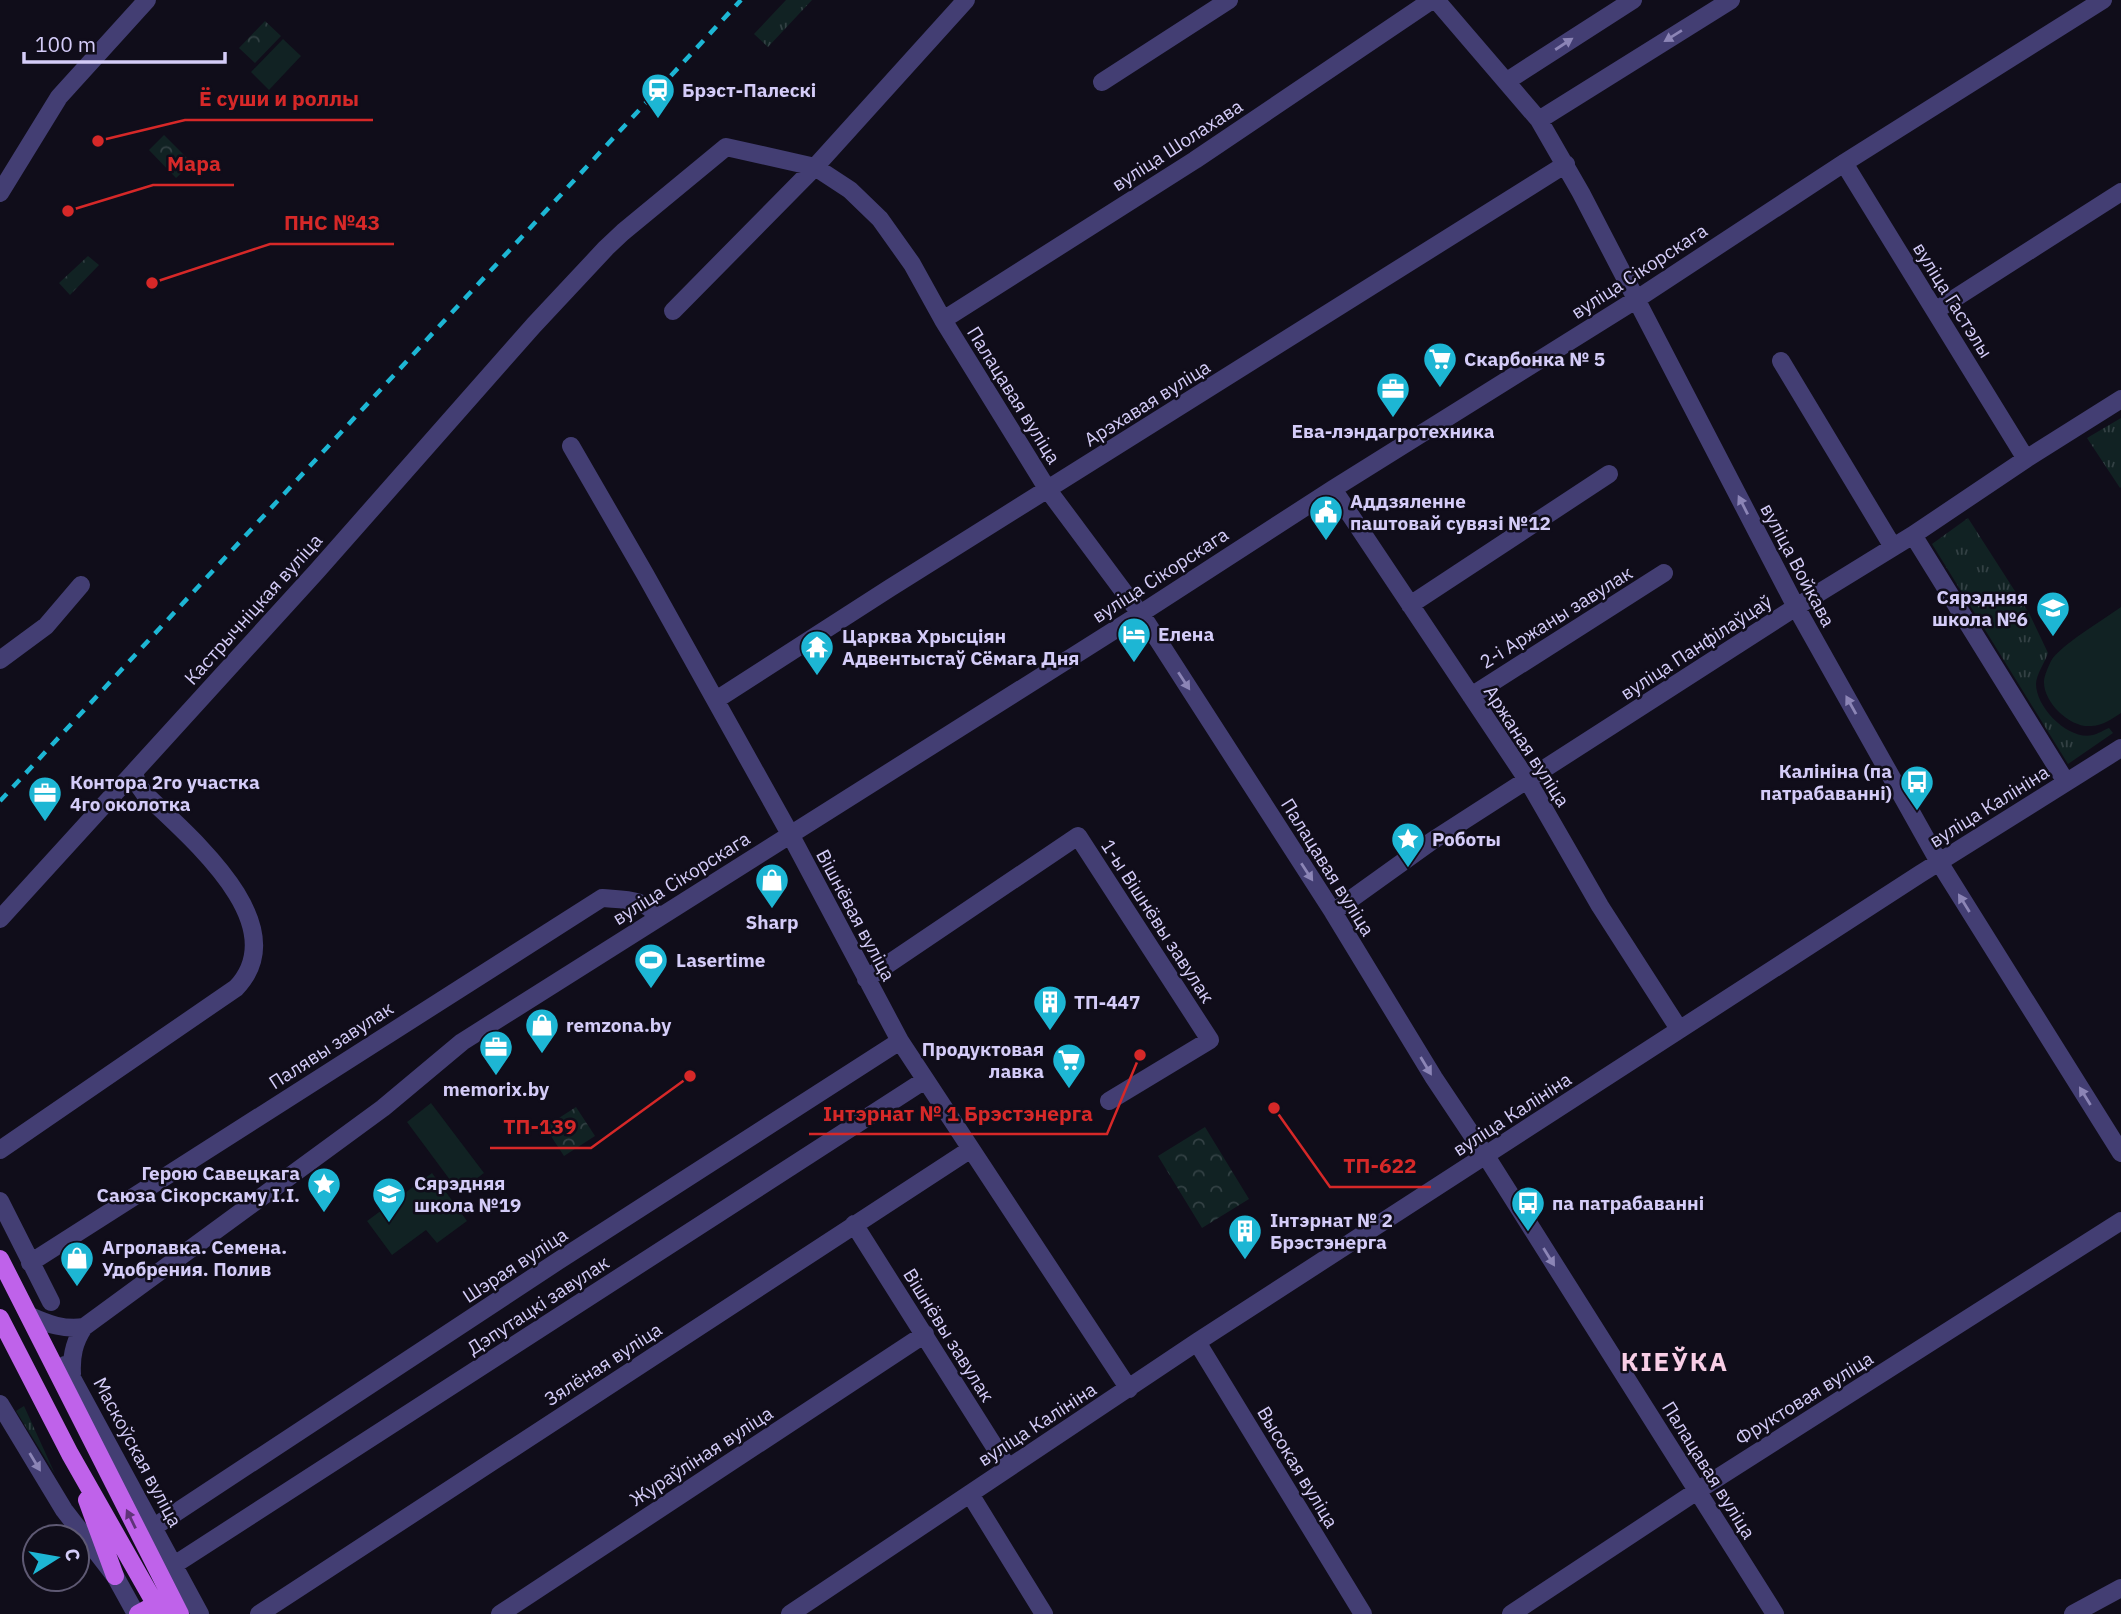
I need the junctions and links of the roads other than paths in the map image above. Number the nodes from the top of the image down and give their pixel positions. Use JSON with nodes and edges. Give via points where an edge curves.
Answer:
{"nodes":[{"id":1,"x":148,"y":0,"type":"edge"},
{"id":2,"x":966,"y":0,"type":"edge"},
{"id":3,"x":1229,"y":0,"type":"edge"},
{"id":4,"x":1434,"y":0,"type":"edge"},
{"id":5,"x":1633,"y":0,"type":"edge"},
{"id":6,"x":1731,"y":0,"type":"edge"},
{"id":7,"x":2103,"y":0,"type":"edge"},
{"id":8,"x":1507,"y":81,"type":"junction"},
{"id":9,"x":1102,"y":82,"type":"dead end"},
{"id":10,"x":1539,"y":120,"type":"junction"},
{"id":11,"x":1844,"y":163,"type":"junction"},
{"id":12,"x":1566,"y":164,"type":"junction"},
{"id":13,"x":815,"y":167,"type":"junction"},
{"id":14,"x":2121,"y":192,"type":"edge"},
{"id":15,"x":0,"y":193,"type":"edge"},
{"id":16,"x":1636,"y":299,"type":"junction"},
{"id":17,"x":673,"y":311,"type":"dead end"},
{"id":18,"x":1935,"y":311,"type":"junction"},
{"id":19,"x":943,"y":320,"type":"junction"},
{"id":20,"x":1781,"y":361,"type":"dead end"},
{"id":21,"x":2121,"y":399,"type":"edge"},
{"id":22,"x":571,"y":446,"type":"dead end"},
{"id":23,"x":2026,"y":459,"type":"junction"},
{"id":24,"x":1609,"y":474,"type":"dead end"},
{"id":25,"x":1333,"y":489,"type":"junction"},
{"id":26,"x":1048,"y":490,"type":"junction"},
{"id":27,"x":1913,"y":535,"type":"junction"},
{"id":28,"x":1893,"y":547,"type":"junction"},
{"id":29,"x":1664,"y":573,"type":"dead end"},
{"id":30,"x":81,"y":585,"type":"dead end"},
{"id":31,"x":1410,"y":605,"type":"junction"},
{"id":32,"x":1796,"y":607,"type":"junction"},
{"id":33,"x":1143,"y":619,"type":"junction"},
{"id":34,"x":0,"y":660,"type":"edge"},
{"id":35,"x":1471,"y":696,"type":"junction"},
{"id":36,"x":716,"y":700,"type":"junction"},
{"id":37,"x":2121,"y":748,"type":"edge"},
{"id":38,"x":134,"y":772,"type":"junction"},
{"id":39,"x":1528,"y":781,"type":"junction"},
{"id":40,"x":2066,"y":782,"type":"junction"},
{"id":41,"x":790,"y":834,"type":"junction"},
{"id":42,"x":1939,"y":862,"type":"junction"},
{"id":43,"x":1333,"y":912,"type":"junction"},
{"id":44,"x":658,"y":917,"type":"junction"},
{"id":45,"x":0,"y":919,"type":"edge"},
{"id":46,"x":866,"y":979,"type":"junction"},
{"id":47,"x":1679,"y":1030,"type":"junction"},
{"id":48,"x":900,"y":1041,"type":"junction"},
{"id":49,"x":925,"y":1080,"type":"junction"},
{"id":50,"x":1110,"y":1101,"type":"dead end"},
{"id":51,"x":971,"y":1149,"type":"junction"},
{"id":52,"x":0,"y":1150,"type":"edge"},
{"id":53,"x":2121,"y":1153,"type":"edge"},
{"id":54,"x":1486,"y":1156,"type":"junction"},
{"id":55,"x":0,"y":1201,"type":"edge"},
{"id":56,"x":2121,"y":1221,"type":"edge"},
{"id":57,"x":854,"y":1224,"type":"junction"},
{"id":58,"x":0,"y":1259,"type":"edge"},
{"id":59,"x":30,"y":1263,"type":"junction"},
{"id":60,"x":51,"y":1302,"type":"dead end"},
{"id":61,"x":30,"y":1316,"type":"junction"},
{"id":62,"x":0,"y":1318,"type":"edge"},
{"id":63,"x":84,"y":1327,"type":"junction"},
{"id":64,"x":925,"y":1334,"type":"junction"},
{"id":65,"x":1197,"y":1342,"type":"junction"},
{"id":66,"x":72,"y":1374,"type":"junction"},
{"id":67,"x":1129,"y":1389,"type":"junction"},
{"id":68,"x":0,"y":1404,"type":"edge"},
{"id":69,"x":70,"y":1454,"type":"junction"},
{"id":70,"x":1008,"y":1468,"type":"junction"},
{"id":71,"x":1697,"y":1491,"type":"junction"},
{"id":72,"x":970,"y":1494,"type":"junction"},
{"id":73,"x":154,"y":1527,"type":"junction"},
{"id":74,"x":176,"y":1568,"type":"junction"},
{"id":75,"x":115,"y":1576,"type":"junction"},
{"id":76,"x":2121,"y":1588,"type":"edge"},
{"id":77,"x":159,"y":1597,"type":"edge"},
{"id":78,"x":137,"y":1614,"type":"edge"},
{"id":79,"x":180,"y":1614,"type":"edge"},
{"id":80,"x":200,"y":1614,"type":"edge"},
{"id":81,"x":259,"y":1614,"type":"edge"},
{"id":82,"x":500,"y":1614,"type":"edge"},
{"id":83,"x":790,"y":1614,"type":"edge"},
{"id":84,"x":1044,"y":1614,"type":"edge"},
{"id":85,"x":1363,"y":1614,"type":"edge"},
{"id":86,"x":1511,"y":1614,"type":"edge"},
{"id":87,"x":1776,"y":1614,"type":"edge"},
{"id":88,"x":2073,"y":1614,"type":"edge"}],
"edges":[{"from":1,"to":15,"type":"street","via":[[59,97]]},
{"from":2,"to":13,"type":"street"},
{"from":3,"to":9,"type":"street"},
{"from":4,"to":8,"type":"street","name":"вуліца Войкава"},
{"from":4,"to":19,"type":"street","name":"вуліца Шолахава","via":[[1195,160]]},
{"from":8,"to":5,"type":"street","one_way":true},
{"from":6,"to":10,"type":"street","one_way":true},
{"from":7,"to":11,"type":"street","name":"вуліца Сікорскага"},
{"from":8,"to":10,"type":"street","name":"вуліца Войкава"},
{"from":10,"to":12,"type":"street","name":"вуліца Войкава"},
{"from":11,"to":16,"type":"street","name":"вуліца Сікорскага"},
{"from":11,"to":18,"type":"street","name":"вуліца Гастэлы"},
{"from":12,"to":16,"type":"street","name":"вуліца Войкава"},
{"from":12,"to":26,"type":"street","name":"Арэхавая вуліца"},
{"from":13,"to":17,"type":"street"},
{"from":13,"to":19,"type":"street","name":"Палацавая вуліца","via":[[850,190],[880,219]]},
{"from":13,"to":38,"type":"street","name":"Кастрычніцкая вуліца","via":[[726,147],[623,232],[534,325]]},
{"from":14,"to":18,"type":"street"},
{"from":16,"to":25,"type":"street","name":"вуліца Сікорскага"},
{"from":32,"to":16,"type":"street","name":"вуліца Войкава","one_way":true},
{"from":18,"to":23,"type":"street","name":"вуліца Гастэлы"},
{"from":19,"to":26,"type":"street","name":"Палацавая вуліца"},
{"from":20,"to":28,"type":"street"},
{"from":21,"to":23,"type":"street","name":"вуліца Панфілаўцаў"},
{"from":22,"to":36,"type":"street","name":"Вішнёвая вуліца"},
{"from":23,"to":27,"type":"street","name":"вуліца Панфілаўцаў"},
{"from":24,"to":31,"type":"street"},
{"from":25,"to":31,"type":"street","name":"Аржаная вуліца"},
{"from":25,"to":33,"type":"street","name":"вуліца Сікорскага"},
{"from":26,"to":33,"type":"street","name":"Палацавая вуліца"},
{"from":26,"to":36,"type":"street","name":"Арэхавая вуліца"},
{"from":27,"to":28,"type":"street","name":"вуліца Панфілаўцаў"},
{"from":27,"to":40,"type":"street"},
{"from":28,"to":32,"type":"street","name":"вуліца Панфілаўцаў"},
{"from":29,"to":35,"type":"street","name":"2-і Аржаны завулак"},
{"from":30,"to":34,"type":"street","via":[[46,626]]},
{"from":31,"to":35,"type":"street","name":"Аржаная вуліца"},
{"from":32,"to":39,"type":"street","name":"вуліца Панфілаўцаў"},
{"from":42,"to":32,"type":"street","name":"вуліца Войкава","one_way":true},
{"from":33,"to":41,"type":"street","name":"вуліца Сікорскага"},
{"from":33,"to":43,"type":"street","name":"Палацавая вуліца","one_way":true},
{"from":35,"to":39,"type":"street","name":"Аржаная вуліца"},
{"from":36,"to":41,"type":"street","name":"Вішнёвая вуліца"},
{"from":37,"to":40,"type":"street","name":"вуліца Калініна"},
{"from":38,"to":45,"type":"street"},
{"from":38,"to":52,"type":"street","via":[[144,793],[208,854],[237,894],[251,927],[250,971],[236,989]]},
{"from":39,"to":43,"type":"street","name":"вуліца Панфілаўцаў","via":[[1432,841]]},
{"from":39,"to":47,"type":"street","name":"Аржаная вуліца"},
{"from":40,"to":42,"type":"street","name":"вуліца Калініна"},
{"from":41,"to":44,"type":"street","name":"вуліца Сікорскага"},
{"from":41,"to":46,"type":"street","name":"Вішнёвая вуліца"},
{"from":42,"to":47,"type":"street","name":"вуліца Калініна"},
{"from":53,"to":42,"type":"street","name":"вуліца Войкава","one_way":true},
{"from":43,"to":54,"type":"street","name":"Палацавая вуліца","one_way":true},
{"from":44,"to":59,"type":"street","name":"Палявы завулак","via":[[643,903],[601,898]]},
{"from":44,"to":63,"type":"street","name":"вуліца Сікорскага","via":[[462,1042],[383,1108]]},
{"from":46,"to":48,"type":"street","name":"Вішнёвая вуліца"},
{"from":46,"to":50,"type":"street","name":"1-ы Вішнёвы завулак","via":[[1078,836],[1210,1040]]},
{"from":47,"to":54,"type":"street","name":"вуліца Калініна"},
{"from":48,"to":49,"type":"street","name":"Вішнёвая вуліца"},
{"from":48,"to":73,"type":"street","name":"Шэрая вуліца"},
{"from":49,"to":51,"type":"street","name":"Вішнёвая вуліца"},
{"from":49,"to":74,"type":"street","name":"Дэпутацкі завулак"},
{"from":51,"to":57,"type":"street","name":"Зялёная вуліца"},
{"from":51,"to":67,"type":"street","name":"Вішнёвая вуліца"},
{"from":54,"to":65,"type":"street","name":"вуліца Калініна"},
{"from":54,"to":71,"type":"street","name":"Палацавая вуліца","one_way":true},
{"from":55,"to":59,"type":"street"},
{"from":56,"to":71,"type":"street","name":"Фруктовая вуліца"},
{"from":57,"to":64,"type":"street","name":"Вішнёвы завулак"},
{"from":57,"to":81,"type":"street","name":"Зялёная вуліца"},
{"from":58,"to":61,"type":"main road","name":"Маскоўская вуліца"},
{"from":59,"to":60,"type":"street"},
{"from":61,"to":63,"type":"street","via":[[54,1326]]},
{"from":61,"to":66,"type":"street","name":"Маскоўская вуліца"},
{"from":77,"to":61,"type":"main road","name":"Маскоўская вуліца","one_way":true},
{"from":62,"to":69,"type":"main road","name":"Маскоўская вуліца"},
{"from":63,"to":66,"type":"street","via":[[72,1353]]},
{"from":64,"to":70,"type":"street","name":"Вішнёвы завулак"},
{"from":64,"to":82,"type":"street","name":"Жураўліная вуліца"},
{"from":65,"to":67,"type":"street","name":"вуліца Калініна"},
{"from":65,"to":85,"type":"street","name":"Высокая вуліца"},
{"from":66,"to":73,"type":"street","name":"Маскоўская вуліца"},
{"from":67,"to":70,"type":"street","name":"вуліца Калініна"},
{"from":68,"to":75,"type":"street","one_way":true,"via":[[64,1510]]},
{"from":69,"to":75,"type":"main road"},
{"from":69,"to":77,"type":"main road","name":"Маскоўская вуліца"},
{"from":70,"to":72,"type":"street","name":"вуліца Калініна"},
{"from":71,"to":86,"type":"street","name":"Фруктовая вуліца"},
{"from":71,"to":87,"type":"street","name":"Палацавая вуліца"},
{"from":72,"to":83,"type":"street","name":"вуліца Калініна"},
{"from":72,"to":84,"type":"street"},
{"from":73,"to":74,"type":"street","name":"Маскоўская вуліца"},
{"from":74,"to":77,"type":"main road"},
{"from":74,"to":80,"type":"street","name":"Маскоўская вуліца"},
{"from":75,"to":78,"type":"street"},
{"from":76,"to":88,"type":"street"},
{"from":77,"to":78,"type":"main road"},
{"from":77,"to":79,"type":"main road","name":"Маскоўская вуліца"}]}
